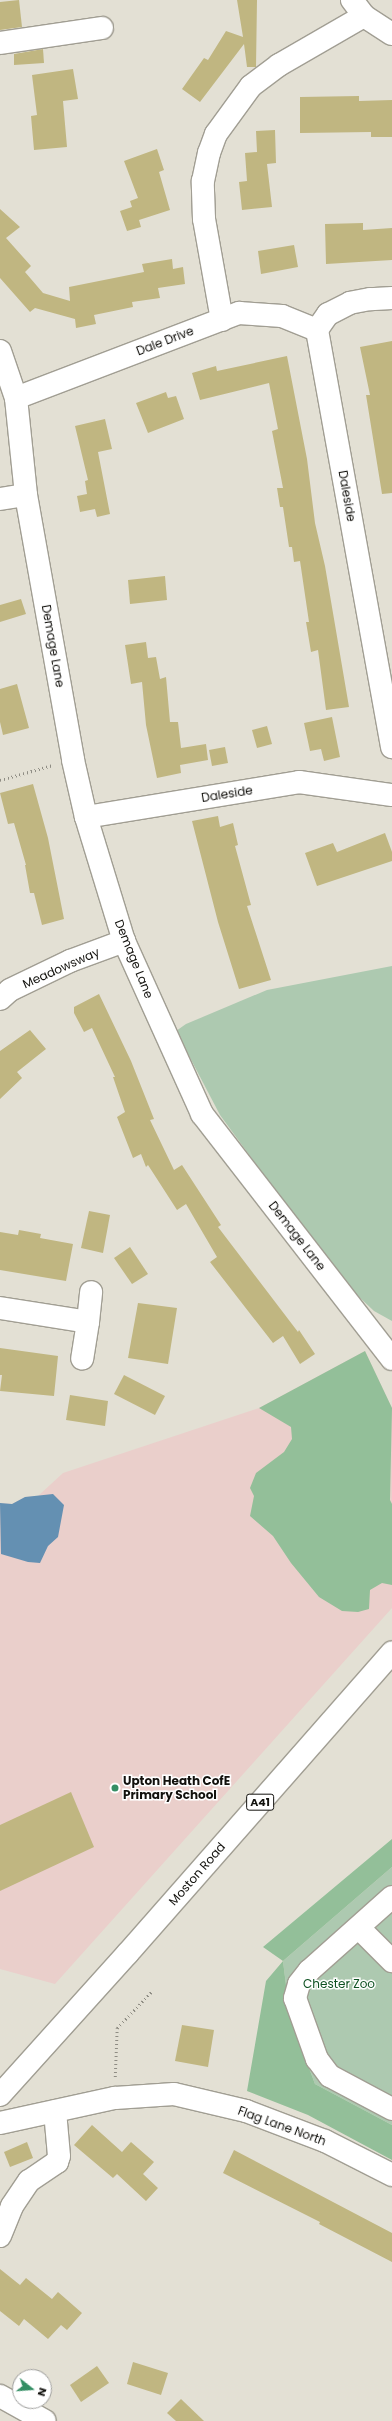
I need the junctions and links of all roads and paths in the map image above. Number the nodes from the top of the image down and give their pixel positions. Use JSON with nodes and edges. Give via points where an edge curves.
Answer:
{"nodes":[{"id":1,"x":358,"y":8,"type":"edge"},
{"id":2,"x":102,"y":28,"type":"dead end"},
{"id":3,"x":392,"y":34,"type":"edge"},
{"id":4,"x":0,"y":43,"type":"edge"},
{"id":5,"x":392,"y":298,"type":"edge"},
{"id":6,"x":222,"y":320,"type":"junction"},
{"id":7,"x":317,"y":330,"type":"junction"},
{"id":8,"x":0,"y":351,"type":"edge"},
{"id":9,"x":16,"y":398,"type":"junction"},
{"id":10,"x":26,"y":495,"type":"junction"},
{"id":11,"x":0,"y":499,"type":"edge"},
{"id":12,"x":392,"y":747,"type":"edge"},
{"id":13,"x":72,"y":760,"type":"junction"},
{"id":14,"x":0,"y":780,"type":"edge"},
{"id":15,"x":392,"y":795,"type":"edge"},
{"id":16,"x":86,"y":817,"type":"junction"},
{"id":17,"x":124,"y":941,"type":"junction"},
{"id":18,"x":0,"y":999,"type":"edge"},
{"id":19,"x":91,"y":1292,"type":"dead end"},
{"id":20,"x":0,"y":1308,"type":"edge"},
{"id":21,"x":88,"y":1322,"type":"junction"},
{"id":22,"x":82,"y":1359,"type":"dead end"},
{"id":23,"x":392,"y":1359,"type":"edge"},
{"id":24,"x":392,"y":1652,"type":"edge"},
{"id":25,"x":392,"y":1897,"type":"edge"},
{"id":26,"x":359,"y":1928,"type":"junction"},
{"id":27,"x":392,"y":1961,"type":"edge"},
{"id":28,"x":153,"y":1990,"type":"dead end"},
{"id":29,"x":0,"y":2095,"type":"edge"},
{"id":30,"x":114,"y":2098,"type":"junction"},
{"id":31,"x":392,"y":2109,"type":"edge"},
{"id":32,"x":55,"y":2111,"type":"junction"},
{"id":33,"x":0,"y":2123,"type":"edge"},
{"id":34,"x":392,"y":2175,"type":"edge"},
{"id":35,"x":0,"y":2236,"type":"edge"},
{"id":36,"x":0,"y":2396,"type":"edge"},
{"id":37,"x":45,"y":2421,"type":"edge"}],
"edges":[{"from":1,"to":3,"type":"main road"},
{"from":1,"to":6,"type":"main road","via":[[251,86],[216,134],[204,181],[204,219]]},
{"from":2,"to":4,"type":"main road"},
{"from":5,"to":7,"type":"main road","via":[[350,303],[328,314]]},
{"from":6,"to":7,"type":"main road","name":"Dale Drive","via":[[239,313],[282,316]]},
{"from":6,"to":9,"type":"main road","name":"Dale Drive"},
{"from":7,"to":12,"type":"main road","name":"Daleside"},
{"from":8,"to":9,"type":"main road","name":"Demage Lane"},
{"from":9,"to":10,"type":"main road","name":"Demage Lane"},
{"from":10,"to":11,"type":"main road"},
{"from":10,"to":13,"type":"main road","name":"Demage Lane"},
{"from":13,"to":14,"type":"path"},
{"from":13,"to":16,"type":"main road","name":"Demage Lane"},
{"from":15,"to":16,"type":"main road","name":"Daleside","via":[[299,782]]},
{"from":16,"to":17,"type":"main road","name":"Demage Lane"},
{"from":17,"to":18,"type":"main road","name":"Meadowsway","via":[[70,962],[10,990]]},
{"from":17,"to":23,"type":"main road","name":"Demage Lane","via":[[202,1114]]},
{"from":19,"to":21,"type":"main road"},
{"from":20,"to":21,"type":"main road"},
{"from":21,"to":22,"type":"main road"},
{"from":24,"to":29,"type":"main road","name":"Moston Road","number":"A41"},
{"from":25,"to":26,"type":"main road","via":[[383,1902]]},
{"from":26,"to":27,"type":"main road"},
{"from":26,"to":31,"type":"main road","via":[[309,1971],[299,1984],[295,1998],[317,2058],[330,2076]]},
{"from":28,"to":30,"type":"path","via":[[117,2028]]},
{"from":30,"to":32,"type":"main road","name":"Flag Lane North"},
{"from":30,"to":34,"type":"main road","name":"Flag Lane North","via":[[174,2094],[246,2111],[325,2141]]},
{"from":32,"to":33,"type":"main road","name":"Flag Lane North"},
{"from":32,"to":35,"type":"main road","via":[[59,2156],[57,2162],[29,2181],[12,2206]]},
{"from":36,"to":37,"type":"main road"}]}
